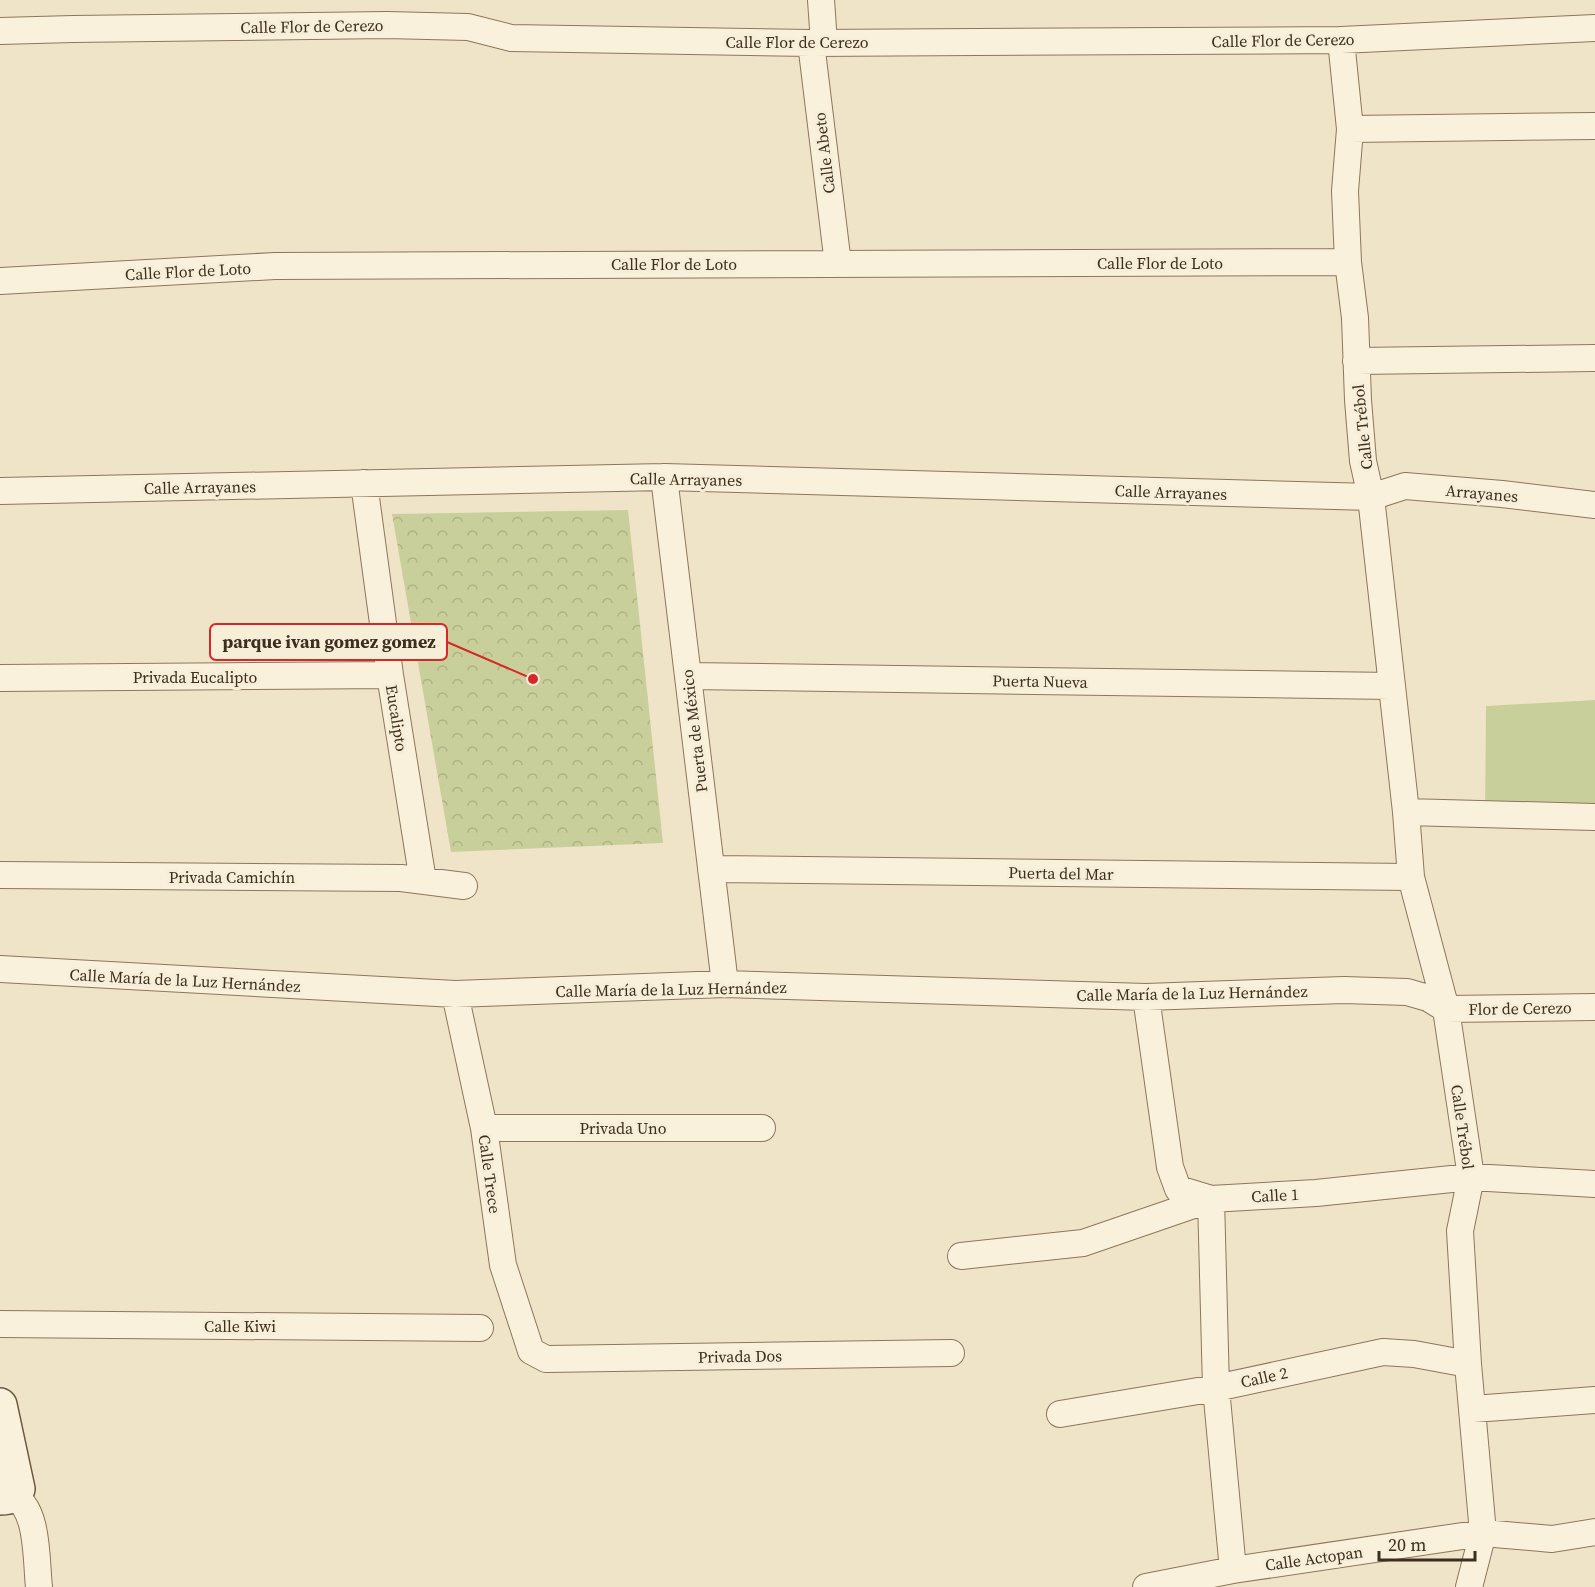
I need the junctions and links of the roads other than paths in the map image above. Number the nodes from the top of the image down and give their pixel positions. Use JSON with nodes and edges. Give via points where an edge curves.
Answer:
{"nodes":[{"id":1,"x":821,"y":0,"type":"edge"},
{"id":2,"x":1595,"y":28,"type":"edge"},
{"id":3,"x":0,"y":31,"type":"edge"},
{"id":4,"x":1341,"y":40,"type":"junction"},
{"id":5,"x":818,"y":43,"type":"junction"},
{"id":6,"x":1595,"y":126,"type":"edge"},
{"id":7,"x":1350,"y":129,"type":"junction"},
{"id":8,"x":1348,"y":262,"type":"junction"},
{"id":9,"x":838,"y":264,"type":"junction"},
{"id":10,"x":0,"y":281,"type":"edge"},
{"id":11,"x":1595,"y":358,"type":"edge"},
{"id":12,"x":1356,"y":361,"type":"junction"},
{"id":13,"x":664,"y":477,"type":"junction"},
{"id":14,"x":364,"y":483,"type":"junction"},
{"id":15,"x":0,"y":491,"type":"edge"},
{"id":16,"x":1371,"y":497,"type":"junction"},
{"id":17,"x":1595,"y":505,"type":"edge"},
{"id":18,"x":390,"y":675,"type":"junction"},
{"id":19,"x":687,"y":676,"type":"junction"},
{"id":20,"x":0,"y":678,"type":"edge"},
{"id":21,"x":1392,"y":686,"type":"junction"},
{"id":22,"x":1406,"y":813,"type":"junction"},
{"id":23,"x":1595,"y":817,"type":"edge"},
{"id":24,"x":711,"y":869,"type":"junction"},
{"id":25,"x":0,"y":875,"type":"edge"},
{"id":26,"x":1411,"y":877,"type":"junction"},
{"id":27,"x":423,"y":881,"type":"junction"},
{"id":28,"x":464,"y":886,"type":"dead end"},
{"id":29,"x":0,"y":969,"type":"edge"},
{"id":30,"x":725,"y":984,"type":"junction"},
{"id":31,"x":455,"y":994,"type":"junction"},
{"id":32,"x":1146,"y":997,"type":"junction"},
{"id":33,"x":1595,"y":1007,"type":"edge"},
{"id":34,"x":1446,"y":1009,"type":"junction"},
{"id":35,"x":484,"y":1128,"type":"junction"},
{"id":36,"x":762,"y":1128,"type":"dead end"},
{"id":37,"x":1471,"y":1177,"type":"junction"},
{"id":38,"x":1595,"y":1184,"type":"edge"},
{"id":39,"x":1211,"y":1199,"type":"junction"},
{"id":40,"x":961,"y":1256,"type":"dead end"},
{"id":41,"x":0,"y":1324,"type":"edge"},
{"id":42,"x":480,"y":1328,"type":"dead end"},
{"id":43,"x":531,"y":1351,"type":"joint"},
{"id":44,"x":951,"y":1353,"type":"dead end"},
{"id":45,"x":1468,"y":1364,"type":"junction"},
{"id":46,"x":1216,"y":1388,"type":"junction"},
{"id":47,"x":1595,"y":1400,"type":"edge"},
{"id":48,"x":0,"y":1405,"type":"edge"},
{"id":49,"x":1473,"y":1409,"type":"junction"},
{"id":50,"x":1060,"y":1414,"type":"dead end"},
{"id":51,"x":9,"y":1496,"type":"edge"},
{"id":52,"x":1595,"y":1532,"type":"edge"},
{"id":53,"x":1483,"y":1533,"type":"junction"},
{"id":54,"x":1233,"y":1570,"type":"junction"},
{"id":55,"x":39,"y":1587,"type":"edge"},
{"id":56,"x":1146,"y":1587,"type":"edge"},
{"id":57,"x":1469,"y":1587,"type":"edge"}],
"edges":[{"from":1,"to":5,"type":"street","name":"Calle Abeto"},
{"from":2,"to":4,"type":"street","name":"Calle Flor de Cerezo"},
{"from":3,"to":5,"type":"street","name":"Calle Flor de Cerezo","via":[[387,25],[468,27],[511,38]]},
{"from":4,"to":5,"type":"street","name":"Calle Flor de Cerezo"},
{"from":4,"to":7,"type":"street","name":"Calle Trébol"},
{"from":5,"to":9,"type":"street","name":"Calle Abeto"},
{"from":6,"to":7,"type":"street"},
{"from":7,"to":8,"type":"street","name":"Calle Trébol","via":[[1345,191]]},
{"from":8,"to":9,"type":"street","name":"Calle Flor de Loto"},
{"from":8,"to":12,"type":"street","name":"Calle Trébol"},
{"from":9,"to":10,"type":"street","name":"Calle Flor de Loto","via":[[275,266]]},
{"from":11,"to":12,"type":"street"},
{"from":12,"to":16,"type":"street","name":"Calle Trébol","via":[[1363,461]]},
{"from":13,"to":14,"type":"street","name":"Calle Arrayanes"},
{"from":13,"to":16,"type":"street","name":"Calle Arrayanes"},
{"from":13,"to":19,"type":"street","name":"Puerta de México"},
{"from":14,"to":15,"type":"street","name":"Calle Arrayanes"},
{"from":14,"to":18,"type":"street","name":"Eucalipto"},
{"from":16,"to":17,"type":"street","name":"Arrayanes","via":[[1405,486]]},
{"from":16,"to":21,"type":"street","name":"Calle Trébol"},
{"from":18,"to":20,"type":"street","name":"Privada Eucalipto"},
{"from":18,"to":27,"type":"street","name":"Eucalipto"},
{"from":19,"to":21,"type":"street","name":"Puerta Nueva"},
{"from":19,"to":24,"type":"street","name":"Puerta de México"},
{"from":21,"to":22,"type":"street","name":"Calle Trébol"},
{"from":22,"to":23,"type":"street"},
{"from":22,"to":26,"type":"street","name":"Calle Trébol"},
{"from":24,"to":26,"type":"street","name":"Puerta del Mar"},
{"from":24,"to":30,"type":"street","name":"Puerta de México"},
{"from":25,"to":27,"type":"street","name":"Privada Camichín"},
{"from":26,"to":34,"type":"street","name":"Calle Trébol"},
{"from":27,"to":28,"type":"street","name":"Privada Camichín"},
{"from":29,"to":31,"type":"street","name":"Calle María de la Luz Hernández"},
{"from":30,"to":31,"type":"street","name":"Calle María de la Luz Hernández"},
{"from":30,"to":32,"type":"street","name":"Calle María de la Luz Hernández"},
{"from":31,"to":35,"type":"street","name":"Calle Trece"},
{"from":32,"to":34,"type":"street","name":"Calle María de la Luz Hernández","via":[[1344,990],[1407,992]]},
{"from":32,"to":39,"type":"street","via":[[1170,1167],[1178,1189]]},
{"from":33,"to":34,"type":"street","name":"Flor de Cerezo"},
{"from":34,"to":37,"type":"street","name":"Calle Trébol"},
{"from":35,"to":36,"type":"street","name":"Privada Uno"},
{"from":35,"to":43,"type":"street","name":"Calle Trece","via":[[503,1265]]},
{"from":37,"to":38,"type":"street","name":"Calle 1"},
{"from":37,"to":39,"type":"street","name":"Calle 1"},
{"from":37,"to":45,"type":"street","name":"Calle Trébol","via":[[1460,1231]]},
{"from":39,"to":40,"type":"street","name":"Calle 1","via":[[1083,1243]]},
{"from":39,"to":46,"type":"street"},
{"from":41,"to":42,"type":"street","name":"Calle Kiwi"},
{"from":43,"to":44,"type":"street","name":"Privada Dos","via":[[546,1359]]},
{"from":45,"to":46,"type":"street","name":"Calle 2","via":[[1383,1352]]},
{"from":45,"to":49,"type":"street","name":"Calle Trébol"},
{"from":46,"to":50,"type":"street","name":"Calle 2"},
{"from":46,"to":54,"type":"street"},
{"from":47,"to":49,"type":"street"},
{"from":48,"to":51,"type":"street","via":[[18,1489]]},
{"from":49,"to":53,"type":"street","name":"Calle Trébol"},
{"from":51,"to":55,"type":"street","via":[[20,1499],[32,1523]]},
{"from":52,"to":53,"type":"street","name":"Calle Actopan","via":[[1552,1539]]},
{"from":53,"to":54,"type":"street","name":"Calle Actopan"},
{"from":53,"to":57,"type":"street","name":"Calle Trébol"},
{"from":54,"to":56,"type":"street","name":"Calle Actopan"}]}
